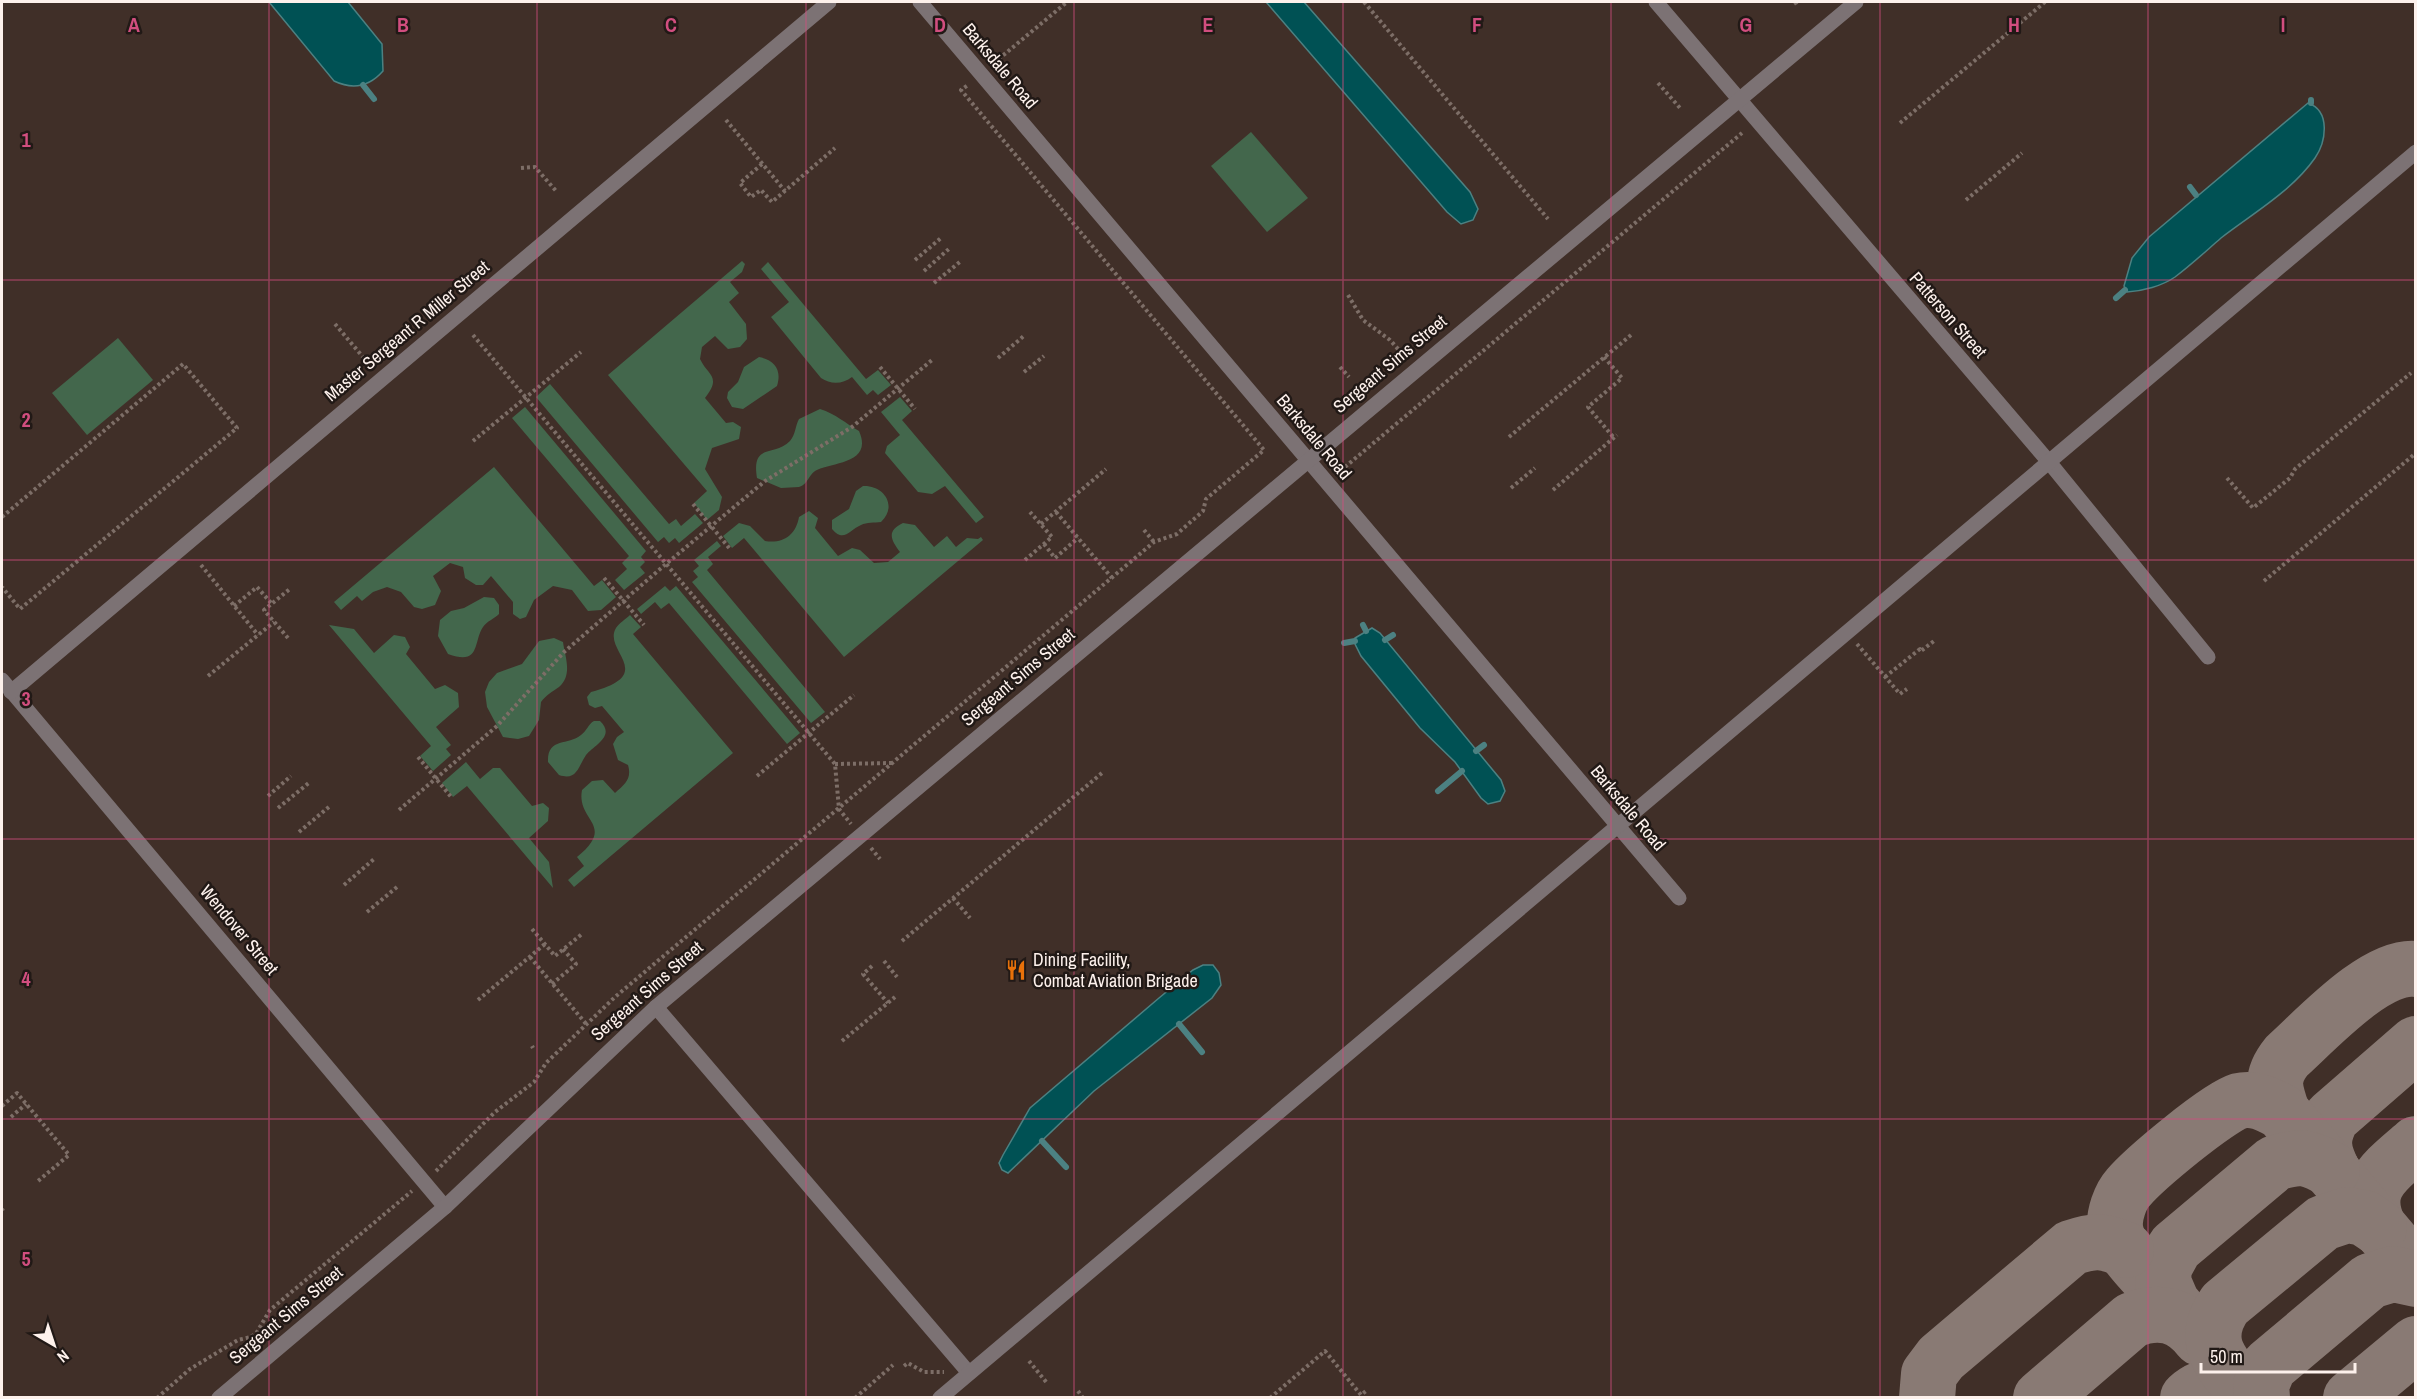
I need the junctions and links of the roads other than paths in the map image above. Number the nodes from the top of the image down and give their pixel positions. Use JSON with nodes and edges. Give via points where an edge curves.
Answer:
{"nodes":[{"id":1,"x":829,"y":2,"type":"edge"},
{"id":2,"x":920,"y":2,"type":"edge"},
{"id":3,"x":1656,"y":2,"type":"edge"},
{"id":4,"x":1856,"y":2,"type":"edge"},
{"id":5,"x":1738,"y":100,"type":"junction"},
{"id":6,"x":2415,"y":152,"type":"edge"},
{"id":7,"x":1308,"y":459,"type":"junction"},
{"id":8,"x":2049,"y":462,"type":"junction"},
{"id":9,"x":2208,"y":657,"type":"dead end"},
{"id":10,"x":6,"y":686,"type":"edge"},
{"id":11,"x":1616,"y":824,"type":"junction"},
{"id":12,"x":1679,"y":898,"type":"dead end"},
{"id":13,"x":656,"y":1007,"type":"junction"},
{"id":14,"x":445,"y":1207,"type":"junction"},
{"id":15,"x":969,"y":1373,"type":"junction"},
{"id":16,"x":219,"y":1398,"type":"edge"},
{"id":17,"x":940,"y":1398,"type":"edge"}],
"edges":[{"from":1,"to":10,"type":"street","name":"Master Sergeant R Miller Street"},
{"from":2,"to":7,"type":"street","name":"Barksdale Road"},
{"from":3,"to":5,"type":"street","name":"Patterson Street"},
{"from":4,"to":5,"type":"street","name":"Sergeant Sims Street"},
{"from":5,"to":7,"type":"street","name":"Sergeant Sims Street"},
{"from":5,"to":8,"type":"street","name":"Patterson Street"},
{"from":6,"to":8,"type":"street"},
{"from":7,"to":11,"type":"street","name":"Barksdale Road"},
{"from":7,"to":13,"type":"street","name":"Sergeant Sims Street"},
{"from":8,"to":9,"type":"street","name":"Patterson Street"},
{"from":8,"to":11,"type":"street"},
{"from":10,"to":14,"type":"street","name":"Wendover Street"},
{"from":11,"to":12,"type":"street","name":"Barksdale Road"},
{"from":11,"to":15,"type":"street"},
{"from":13,"to":14,"type":"street","name":"Sergeant Sims Street"},
{"from":13,"to":15,"type":"street"},
{"from":14,"to":16,"type":"street","name":"Sergeant Sims Street"},
{"from":15,"to":17,"type":"street"}]}
